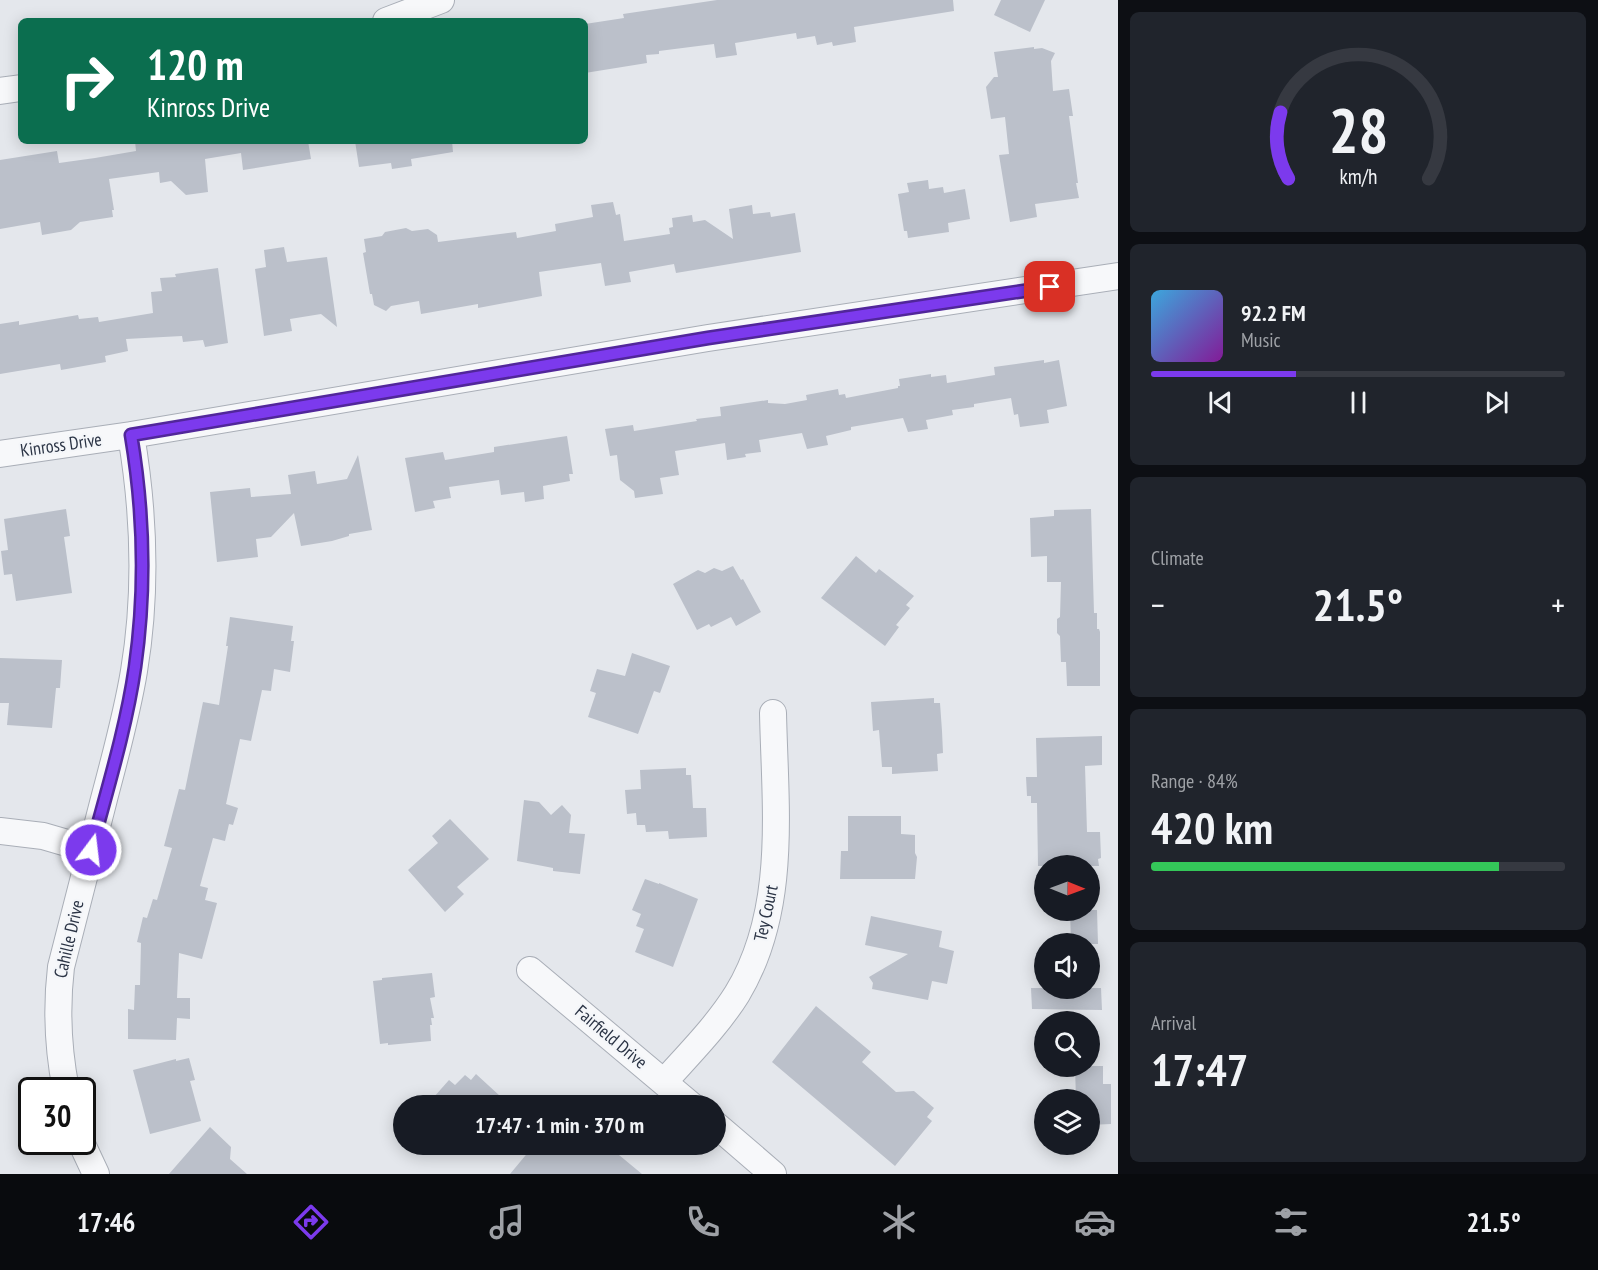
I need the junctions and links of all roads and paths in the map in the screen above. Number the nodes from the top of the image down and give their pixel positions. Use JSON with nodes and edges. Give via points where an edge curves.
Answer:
{"nodes":[{"id":1,"x":441,"y":0,"type":"edge"},
{"id":2,"x":394,"y":18,"type":"edge"},
{"id":3,"x":18,"y":88,"type":"edge"},
{"id":4,"x":0,"y":91,"type":"edge"},
{"id":5,"x":1118,"y":276,"type":"edge"},
{"id":6,"x":131,"y":435,"type":"junction"},
{"id":7,"x":0,"y":454,"type":"edge"},
{"id":8,"x":773,"y":714,"type":"dead end"},
{"id":9,"x":0,"y":831,"type":"edge"},
{"id":10,"x":91,"y":850,"type":"junction"},
{"id":11,"x":530,"y":970,"type":"dead end"},
{"id":12,"x":64,"y":1077,"type":"edge"},
{"id":13,"x":664,"y":1082,"type":"junction"},
{"id":14,"x":679,"y":1095,"type":"edge"},
{"id":15,"x":726,"y":1134,"type":"edge"},
{"id":16,"x":87,"y":1155,"type":"edge"},
{"id":17,"x":96,"y":1174,"type":"edge"},
{"id":18,"x":773,"y":1174,"type":"edge"}],
"edges":[{"from":1,"to":2,"type":"street"},
{"from":3,"to":4,"type":"street"},
{"from":5,"to":6,"type":"street","name":"Kinross Drive","via":[[708,338]]},
{"from":6,"to":7,"type":"street","name":"Kinross Drive"},
{"from":6,"to":10,"type":"street","name":"Cahille Drive","via":[[142,532],[139,631],[128,703]]},
{"from":8,"to":13,"type":"street","name":"Tey Court","via":[[774,879],[762,940],[736,995]]},
{"from":9,"to":10,"type":"street","via":[[44,837]]},
{"from":10,"to":12,"type":"street","name":"Cahille Drive","via":[[61,967],[58,1032]]},
{"from":11,"to":13,"type":"street","name":"Fairfield Drive"},
{"from":13,"to":14,"type":"street","name":"Fairfield Drive"},
{"from":15,"to":18,"type":"street"},
{"from":16,"to":17,"type":"street"}]}
